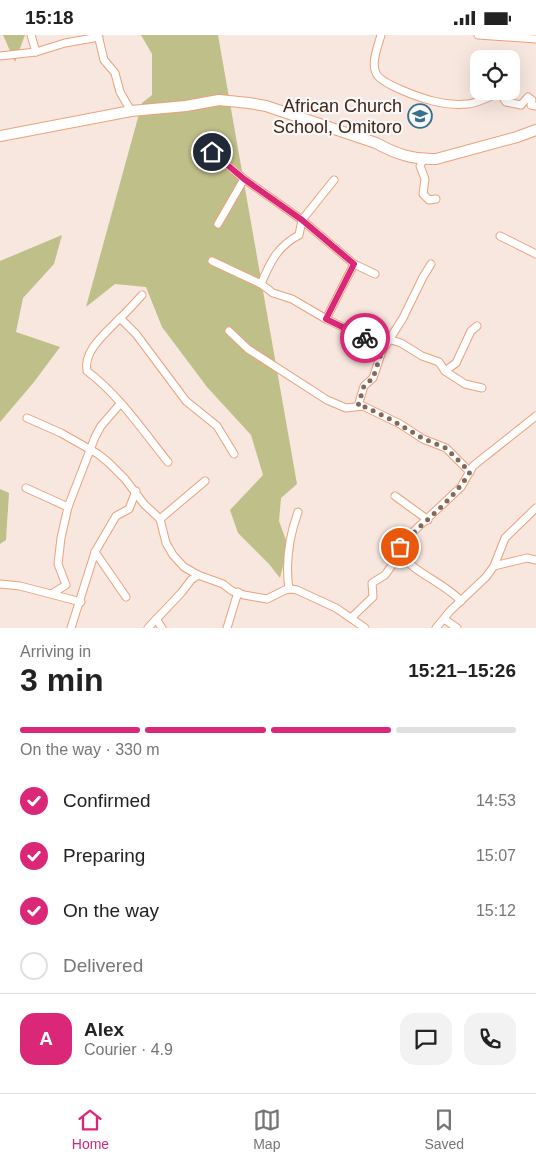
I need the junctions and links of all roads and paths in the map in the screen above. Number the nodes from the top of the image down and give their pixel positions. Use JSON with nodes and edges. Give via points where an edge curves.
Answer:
{"nodes":[{"id":1,"x":31,"y":35,"type":"edge"},
{"id":2,"x":381,"y":35,"type":"edge"},
{"id":3,"x":478,"y":35,"type":"edge"},
{"id":4,"x":99,"y":36,"type":"edge"},
{"id":5,"x":536,"y":39,"type":"edge"},
{"id":6,"x":36,"y":52,"type":"junction"},
{"id":7,"x":0,"y":55,"type":"edge"},
{"id":8,"x":536,"y":106,"type":"edge"},
{"id":9,"x":131,"y":111,"type":"junction"},
{"id":10,"x":536,"y":130,"type":"edge"},
{"id":11,"x":0,"y":136,"type":"edge"},
{"id":12,"x":212,"y":152,"type":"dead end"},
{"id":13,"x":423,"y":160,"type":"junction"},
{"id":14,"x":244,"y":179,"type":"junction"},
{"id":15,"x":334,"y":180,"type":"dead end"},
{"id":16,"x":436,"y":199,"type":"dead end"},
{"id":17,"x":302,"y":220,"type":"junction"},
{"id":18,"x":218,"y":224,"type":"dead end"},
{"id":19,"x":500,"y":236,"type":"dead end"},
{"id":20,"x":536,"y":254,"type":"edge"},
{"id":21,"x":212,"y":261,"type":"dead end"},
{"id":22,"x":354,"y":264,"type":"junction"},
{"id":23,"x":431,"y":264,"type":"dead end"},
{"id":24,"x":375,"y":274,"type":"dead end"},
{"id":25,"x":261,"y":283,"type":"junction"},
{"id":26,"x":142,"y":295,"type":"dead end"},
{"id":27,"x":120,"y":318,"type":"junction"},
{"id":28,"x":326,"y":319,"type":"junction"},
{"id":29,"x":478,"y":326,"type":"dead end"},
{"id":30,"x":229,"y":331,"type":"dead end"},
{"id":31,"x":388,"y":339,"type":"junction"},
{"id":32,"x":382,"y":351,"type":"junction"},
{"id":33,"x":445,"y":371,"type":"junction"},
{"id":34,"x":482,"y":388,"type":"dead end"},
{"id":35,"x":120,"y":404,"type":"junction"},
{"id":36,"x":358,"y":406,"type":"junction"},
{"id":37,"x":536,"y":416,"type":"edge"},
{"id":38,"x":28,"y":418,"type":"dead end"},
{"id":39,"x":90,"y":449,"type":"junction"},
{"id":40,"x":234,"y":454,"type":"dead end"},
{"id":41,"x":168,"y":461,"type":"dead end"},
{"id":42,"x":470,"y":472,"type":"junction"},
{"id":43,"x":205,"y":481,"type":"dead end"},
{"id":44,"x":26,"y":488,"type":"dead end"},
{"id":45,"x":136,"y":491,"type":"junction"},
{"id":46,"x":395,"y":496,"type":"dead end"},
{"id":47,"x":68,"y":507,"type":"junction"},
{"id":48,"x":536,"y":508,"type":"edge"},
{"id":49,"x":298,"y":512,"type":"dead end"},
{"id":50,"x":160,"y":519,"type":"junction"},
{"id":51,"x":428,"y":520,"type":"junction"},
{"id":52,"x":96,"y":552,"type":"junction"},
{"id":53,"x":400,"y":554,"type":"junction"},
{"id":54,"x":498,"y":556,"type":"junction"},
{"id":55,"x":536,"y":560,"type":"edge"},
{"id":56,"x":505,"y":565,"type":"junction"},
{"id":57,"x":494,"y":566,"type":"junction"},
{"id":58,"x":186,"y":568,"type":"junction"},
{"id":59,"x":198,"y":575,"type":"junction"},
{"id":60,"x":191,"y":580,"type":"junction"},
{"id":61,"x":0,"y":584,"type":"edge"},
{"id":62,"x":289,"y":589,"type":"junction"},
{"id":63,"x":238,"y":592,"type":"junction"},
{"id":64,"x":53,"y":593,"type":"junction"},
{"id":65,"x":126,"y":597,"type":"dead end"},
{"id":66,"x":81,"y":601,"type":"junction"},
{"id":67,"x":461,"y":601,"type":"junction"},
{"id":68,"x":351,"y":618,"type":"junction"},
{"id":69,"x":156,"y":619,"type":"junction"},
{"id":70,"x":444,"y":619,"type":"junction"},
{"id":71,"x":71,"y":628,"type":"edge"},
{"id":72,"x":148,"y":628,"type":"edge"},
{"id":73,"x":162,"y":628,"type":"edge"},
{"id":74,"x":227,"y":628,"type":"edge"},
{"id":75,"x":364,"y":628,"type":"edge"},
{"id":76,"x":436,"y":628,"type":"edge"},
{"id":77,"x":457,"y":628,"type":"edge"}],
"edges":[{"from":1,"to":6,"type":"street"},
{"from":2,"to":8,"type":"street","via":[[375,72],[391,86],[435,101],[470,104],[500,93],[506,102],[521,105],[528,97],[532,100],[531,105]]},
{"from":3,"to":5,"type":"street"},
{"from":4,"to":6,"type":"street"},
{"from":4,"to":9,"type":"street","via":[[104,60],[115,73],[120,92]]},
{"from":6,"to":7,"type":"street"},
{"from":9,"to":11,"type":"main road"},
{"from":9,"to":13,"type":"main road","via":[[186,107],[219,100],[249,103]]},
{"from":10,"to":13,"type":"main road"},
{"from":12,"to":14,"type":"street"},
{"from":13,"to":16,"type":"street","via":[[420,167],[425,179],[423,194],[428,200]]},
{"from":14,"to":17,"type":"street"},
{"from":14,"to":18,"type":"street"},
{"from":15,"to":17,"type":"street"},
{"from":17,"to":22,"type":"street"},
{"from":17,"to":25,"type":"street","via":[[299,235],[286,242],[274,257]]},
{"from":19,"to":20,"type":"street"},
{"from":21,"to":25,"type":"street"},
{"from":22,"to":24,"type":"street"},
{"from":22,"to":28,"type":"street"},
{"from":23,"to":31,"type":"street","via":[[403,318]]},
{"from":25,"to":28,"type":"street","via":[[273,293],[292,299]]},
{"from":26,"to":27,"type":"street"},
{"from":27,"to":35,"type":"street","via":[[100,337],[86,367]]},
{"from":27,"to":40,"type":"street","via":[[136,334],[186,401],[217,426]]},
{"from":28,"to":32,"type":"street"},
{"from":29,"to":33,"type":"street","via":[[471,331],[456,363]]},
{"from":30,"to":36,"type":"street","via":[[248,349],[327,400],[346,408]]},
{"from":31,"to":32,"type":"street"},
{"from":31,"to":33,"type":"street","via":[[439,361]]},
{"from":32,"to":36,"type":"street","via":[[373,378],[364,386]]},
{"from":33,"to":34,"type":"street","via":[[465,384]]},
{"from":35,"to":39,"type":"street","via":[[94,437]]},
{"from":35,"to":41,"type":"street"},
{"from":36,"to":42,"type":"street","via":[[446,448]]},
{"from":37,"to":42,"type":"street","via":[[485,455]]},
{"from":38,"to":39,"type":"street"},
{"from":39,"to":45,"type":"street"},
{"from":39,"to":47,"type":"street"},
{"from":42,"to":51,"type":"street","via":[[461,487]]},
{"from":43,"to":50,"type":"street"},
{"from":44,"to":47,"type":"street"},
{"from":45,"to":50,"type":"street"},
{"from":45,"to":52,"type":"street","via":[[129,509],[116,516]]},
{"from":46,"to":51,"type":"street"},
{"from":47,"to":64,"type":"street","via":[[60,538],[58,564],[66,585]]},
{"from":48,"to":54,"type":"street","via":[[505,538]]},
{"from":49,"to":62,"type":"street","via":[[289,544]]},
{"from":50,"to":58,"type":"street","via":[[166,543]]},
{"from":51,"to":53,"type":"street","via":[[400,547]]},
{"from":52,"to":65,"type":"street"},
{"from":52,"to":66,"type":"street"},
{"from":53,"to":67,"type":"street"},
{"from":53,"to":68,"type":"street","via":[[384,575],[372,583],[373,597]]},
{"from":54,"to":56,"type":"street"},
{"from":54,"to":57,"type":"street"},
{"from":55,"to":56,"type":"street","via":[[527,558]]},
{"from":56,"to":57,"type":"street"},
{"from":57,"to":67,"type":"street"},
{"from":58,"to":59,"type":"street"},
{"from":58,"to":60,"type":"street"},
{"from":59,"to":60,"type":"street"},
{"from":59,"to":63,"type":"street"},
{"from":60,"to":69,"type":"street"},
{"from":61,"to":64,"type":"street"},
{"from":62,"to":63,"type":"street","via":[[267,599]]},
{"from":62,"to":68,"type":"street","via":[[336,608]]},
{"from":63,"to":74,"type":"street"},
{"from":64,"to":66,"type":"street"},
{"from":66,"to":71,"type":"street"},
{"from":67,"to":70,"type":"street"},
{"from":68,"to":75,"type":"street"},
{"from":69,"to":72,"type":"street"},
{"from":69,"to":73,"type":"street"},
{"from":70,"to":76,"type":"street"},
{"from":70,"to":77,"type":"street"}]}
